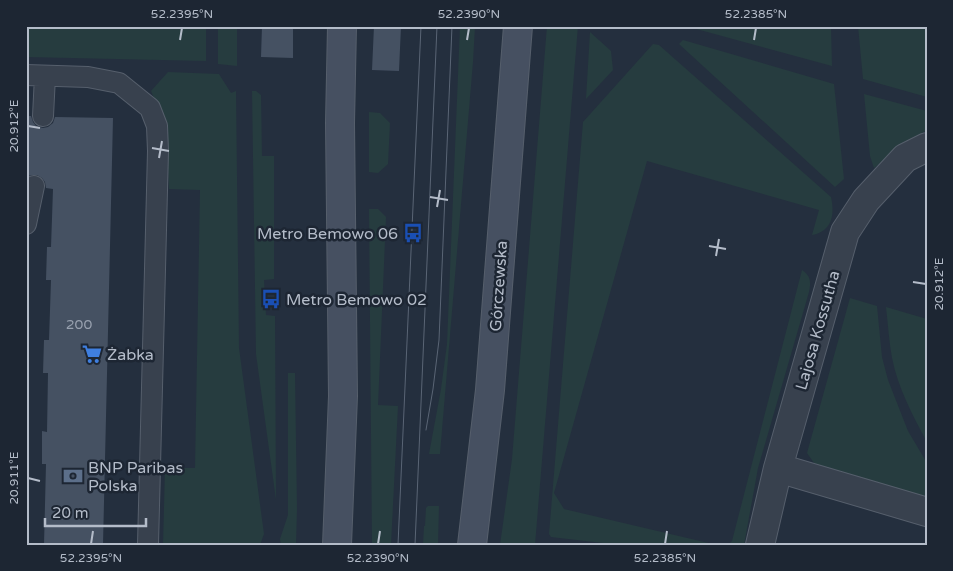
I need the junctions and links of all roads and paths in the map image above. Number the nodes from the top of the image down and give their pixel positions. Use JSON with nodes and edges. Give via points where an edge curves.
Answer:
{"nodes":[{"id":1,"x":342,"y":26,"type":"edge"},
{"id":2,"x":518,"y":26,"type":"edge"},
{"id":3,"x":36,"y":76,"type":"edge"},
{"id":4,"x":43,"y":116,"type":"dead end"},
{"id":5,"x":927,"y":147,"type":"edge"},
{"id":6,"x":34,"y":186,"type":"dead end"},
{"id":7,"x":26,"y":224,"type":"edge"},
{"id":8,"x":778,"y":468,"type":"junction"},
{"id":9,"x":927,"y":512,"type":"edge"},
{"id":10,"x":148,"y":545,"type":"edge"},
{"id":11,"x":336,"y":545,"type":"edge"},
{"id":12,"x":472,"y":545,"type":"edge"},
{"id":13,"x":760,"y":545,"type":"edge"}],
"edges":[{"from":1,"to":11,"type":"main road","via":[[342,396]]},
{"from":2,"to":12,"type":"main road","name":"Górczewska","via":[[490,390]]},
{"from":3,"to":4,"type":"lane"},
{"from":3,"to":10,"type":"lane","via":[[88,77],[119,83],[150,108],[157,126]]},
{"from":5,"to":8,"type":"street","name":"Lajosa Kossutha","via":[[905,158],[866,200],[845,232]]},
{"from":6,"to":7,"type":"lane"},
{"from":8,"to":9,"type":"street"},
{"from":8,"to":13,"type":"street","name":"Lajosa Kossutha"}]}
